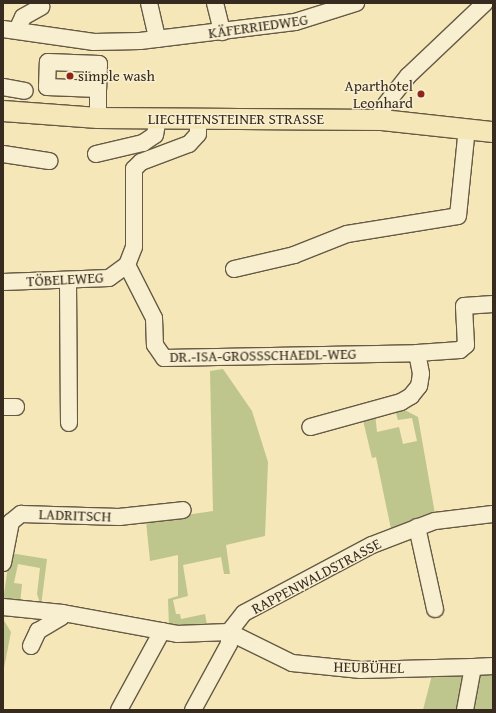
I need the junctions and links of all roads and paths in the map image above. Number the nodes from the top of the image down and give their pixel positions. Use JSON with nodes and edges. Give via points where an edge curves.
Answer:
{"nodes":[{"id":1,"x":149,"y":3,"type":"edge"},
{"id":2,"x":216,"y":3,"type":"edge"},
{"id":3,"x":356,"y":3,"type":"edge"},
{"id":4,"x":485,"y":3,"type":"edge"},
{"id":5,"x":41,"y":7,"type":"dead end"},
{"id":6,"x":10,"y":29,"type":"edge"},
{"id":7,"x":222,"y":32,"type":"junction"},
{"id":8,"x":157,"y":40,"type":"junction"},
{"id":9,"x":70,"y":63,"type":"junction"},
{"id":10,"x":3,"y":87,"type":"edge"},
{"id":11,"x":75,"y":88,"type":"junction"},
{"id":12,"x":25,"y":91,"type":"dead end"},
{"id":13,"x":3,"y":111,"type":"edge"},
{"id":14,"x":98,"y":118,"type":"junction"},
{"id":15,"x":158,"y":118,"type":"junction"},
{"id":16,"x":198,"y":118,"type":"junction"},
{"id":17,"x":382,"y":120,"type":"junction"},
{"id":18,"x":467,"y":128,"type":"junction"},
{"id":19,"x":493,"y":132,"type":"edge"},
{"id":20,"x":3,"y":154,"type":"edge"},
{"id":21,"x":96,"y":154,"type":"dead end"},
{"id":22,"x":50,"y":161,"type":"dead end"},
{"id":23,"x":127,"y":265,"type":"junction"},
{"id":24,"x":234,"y":269,"type":"dead end"},
{"id":25,"x":3,"y":282,"type":"edge"},
{"id":26,"x":68,"y":282,"type":"junction"},
{"id":27,"x":493,"y":304,"type":"edge"},
{"id":28,"x":416,"y":353,"type":"junction"},
{"id":29,"x":69,"y":423,"type":"dead end"},
{"id":30,"x":310,"y":426,"type":"dead end"},
{"id":31,"x":183,"y":510,"type":"dead end"},
{"id":32,"x":493,"y":514,"type":"edge"},
{"id":33,"x":417,"y":527,"type":"junction"},
{"id":34,"x":3,"y":563,"type":"edge"},
{"id":35,"x":3,"y":607,"type":"edge"},
{"id":36,"x":435,"y":609,"type":"dead end"},
{"id":37,"x":63,"y":612,"type":"junction"},
{"id":38,"x":162,"y":631,"type":"junction"},
{"id":39,"x":229,"y":632,"type":"junction"},
{"id":40,"x":31,"y":646,"type":"dead end"},
{"id":41,"x":493,"y":666,"type":"edge"},
{"id":42,"x":473,"y":667,"type":"junction"},
{"id":43,"x":119,"y":710,"type":"edge"},
{"id":44,"x":193,"y":710,"type":"edge"},
{"id":45,"x":465,"y":710,"type":"edge"}],
"edges":[{"from":1,"to":8,"type":"street"},
{"from":2,"to":7,"type":"street"},
{"from":3,"to":7,"type":"street","name":"KÄFERRIEDWEG","via":[[295,22]]},
{"from":4,"to":17,"type":"street","via":[[408,76],[382,109]]},
{"from":5,"to":6,"type":"street","via":[[23,17]]},
{"from":6,"to":8,"type":"street","name":"KÄFERRIEDWEG","via":[[94,42]]},
{"from":7,"to":8,"type":"street","name":"KÄFERRIEDWEG"},
{"from":9,"to":11,"type":"street"},
{"from":9,"to":11,"type":"street","via":[[99,64]]},
{"from":9,"to":11,"type":"street","via":[[48,62],[47,87]]},
{"from":10,"to":12,"type":"street"},
{"from":11,"to":14,"type":"street"},
{"from":13,"to":14,"type":"main road","name":"LIECHTENSTEINER STRASSE"},
{"from":14,"to":15,"type":"main road","name":"LIECHTENSTEINER STRASSE"},
{"from":15,"to":16,"type":"main road","name":"LIECHTENSTEINER STRASSE"},
{"from":15,"to":21,"type":"street","via":[[155,135],[143,143]]},
{"from":16,"to":17,"type":"main road","name":"LIECHTENSTEINER STRASSE"},
{"from":16,"to":23,"type":"street","via":[[198,134],[189,144],[141,162],[134,169],[134,247]]},
{"from":17,"to":18,"type":"main road","name":"LIECHTENSTEINER STRASSE"},
{"from":18,"to":19,"type":"main road","name":"LIECHTENSTEINER STRASSE"},
{"from":18,"to":24,"type":"street","via":[[458,216],[347,234],[294,256]]},
{"from":20,"to":22,"type":"street"},
{"from":23,"to":26,"type":"street","name":"TÖBELEWEG","via":[[109,278]]},
{"from":23,"to":28,"type":"street","name":"DR.-ISA-GROSSSCHAEDL-WEG","via":[[154,318],[155,345],[164,358]]},
{"from":25,"to":26,"type":"street","name":"TÖBELEWEG"},
{"from":26,"to":29,"type":"street"},
{"from":27,"to":28,"type":"street","name":"DR.-ISA-GROSSSCHAEDL-WEG","via":[[464,306],[466,345],[460,350]]},
{"from":28,"to":30,"type":"street","via":[[420,374],[419,386],[411,396],[401,402]]},
{"from":31,"to":34,"type":"street","name":"LADRITSCH","via":[[119,517],[21,514],[11,522]]},
{"from":32,"to":33,"type":"street","name":"RAPPENWALDSTRASSE","via":[[453,516]]},
{"from":33,"to":36,"type":"street"},
{"from":33,"to":39,"type":"street","name":"RAPPENWALDSTRASSE","via":[[355,553],[244,613]]},
{"from":35,"to":37,"type":"street"},
{"from":37,"to":38,"type":"street"},
{"from":37,"to":40,"type":"street","via":[[61,617],[38,631]]},
{"from":38,"to":39,"type":"street"},
{"from":38,"to":43,"type":"street"},
{"from":39,"to":42,"type":"street","name":"HEUBÜHEL","via":[[292,663],[361,670]]},
{"from":39,"to":44,"type":"street","via":[[229,644]]},
{"from":41,"to":42,"type":"street","name":"HEUBÜHEL"},
{"from":42,"to":45,"type":"street"}]}
